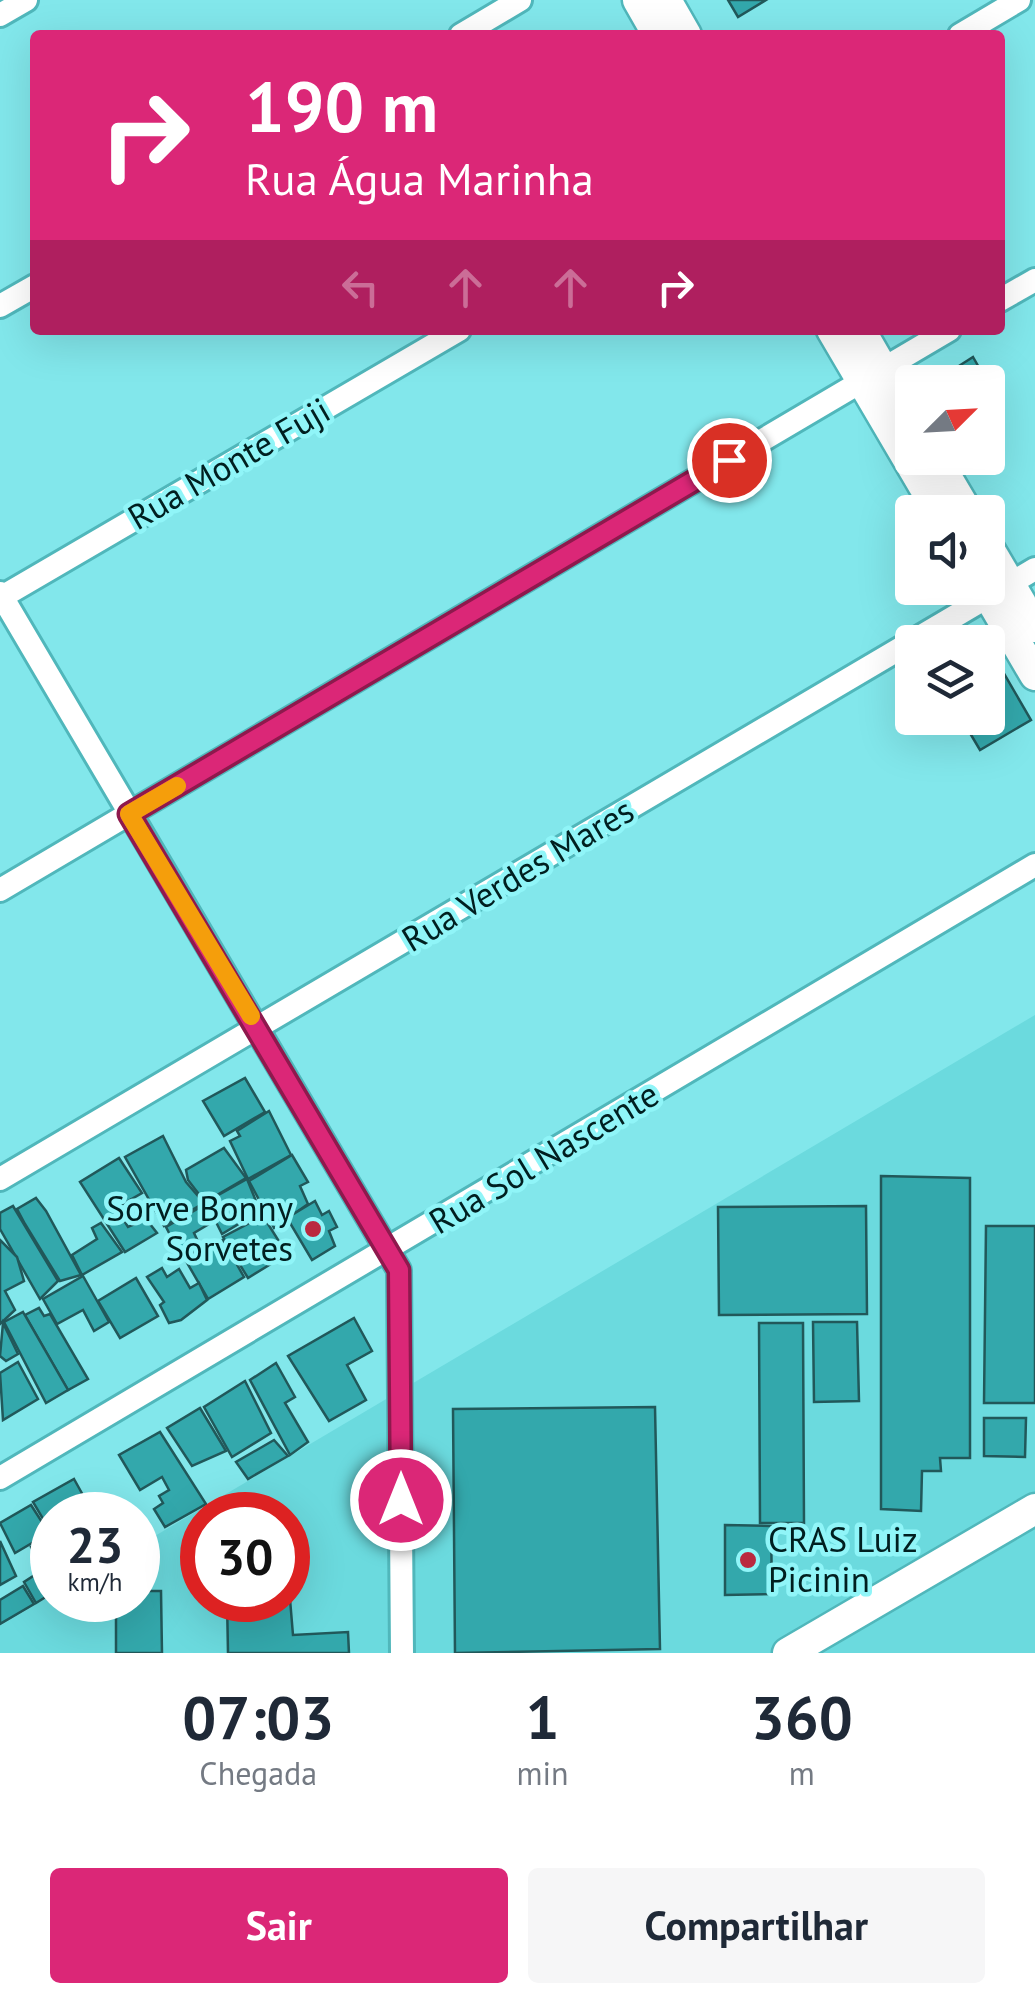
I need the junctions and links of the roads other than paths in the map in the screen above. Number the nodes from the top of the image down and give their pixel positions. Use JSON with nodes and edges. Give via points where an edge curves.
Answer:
{"nodes":[{"id":1,"x":26,"y":0,"type":"edge"},
{"id":2,"x":520,"y":0,"type":"edge"},
{"id":3,"x":638,"y":0,"type":"edge"},
{"id":4,"x":666,"y":0,"type":"edge"},
{"id":5,"x":1019,"y":0,"type":"edge"},
{"id":6,"x":0,"y":15,"type":"edge"},
{"id":7,"x":469,"y":30,"type":"edge"},
{"id":8,"x":655,"y":30,"type":"edge"},
{"id":9,"x":683,"y":30,"type":"edge"},
{"id":10,"x":968,"y":30,"type":"edge"},
{"id":11,"x":1035,"y":280,"type":"edge"},
{"id":12,"x":30,"y":289,"type":"edge"},
{"id":13,"x":1005,"y":297,"type":"edge"},
{"id":14,"x":0,"y":306,"type":"edge"},
{"id":15,"x":449,"y":335,"type":"edge"},
{"id":16,"x":836,"y":335,"type":"edge"},
{"id":17,"x":861,"y":335,"type":"edge"},
{"id":18,"x":940,"y":335,"type":"edge"},
{"id":19,"x":872,"y":375,"type":"junction"},
{"id":20,"x":895,"y":401,"type":"edge"},
{"id":21,"x":932,"y":495,"type":"edge"},
{"id":22,"x":1005,"y":585,"type":"edge"},
{"id":23,"x":1005,"y":587,"type":"edge"},
{"id":24,"x":1,"y":596,"type":"edge"},
{"id":25,"x":969,"y":605,"type":"edge"},
{"id":26,"x":1035,"y":628,"type":"edge"},
{"id":27,"x":1035,"y":675,"type":"edge"},
{"id":28,"x":129,"y":814,"type":"junction"},
{"id":29,"x":1035,"y":865,"type":"edge"},
{"id":30,"x":0,"y":890,"type":"edge"},
{"id":31,"x":258,"y":1028,"type":"junction"},
{"id":32,"x":0,"y":1179,"type":"edge"},
{"id":33,"x":388,"y":1252,"type":"junction"},
{"id":34,"x":0,"y":1478,"type":"edge"},
{"id":35,"x":1035,"y":1509,"type":"edge"},
{"id":36,"x":402,"y":1653,"type":"edge"},
{"id":37,"x":788,"y":1653,"type":"edge"}],
"edges":[{"from":1,"to":6,"type":"street"},
{"from":2,"to":7,"type":"street"},
{"from":3,"to":8,"type":"street"},
{"from":4,"to":9,"type":"street"},
{"from":5,"to":10,"type":"street"},
{"from":11,"to":13,"type":"street"},
{"from":12,"to":14,"type":"street"},
{"from":15,"to":24,"type":"street","name":"Rua Monte Fuji"},
{"from":16,"to":19,"type":"street"},
{"from":17,"to":19,"type":"street"},
{"from":18,"to":19,"type":"street"},
{"from":19,"to":20,"type":"street"},
{"from":19,"to":21,"type":"street"},
{"from":19,"to":28,"type":"street"},
{"from":22,"to":26,"type":"street"},
{"from":23,"to":27,"type":"street"},
{"from":24,"to":28,"type":"street"},
{"from":25,"to":31,"type":"street","name":"Rua Verdes Mares"},
{"from":28,"to":30,"type":"street"},
{"from":28,"to":31,"type":"street"},
{"from":29,"to":33,"type":"street","name":"Rua Sol Nascente"},
{"from":31,"to":32,"type":"street","name":"Rua Verdes Mares"},
{"from":31,"to":33,"type":"street"},
{"from":33,"to":34,"type":"street","name":"Rua Sol Nascente"},
{"from":33,"to":36,"type":"street","via":[[399,1270]]},
{"from":35,"to":37,"type":"street"}]}
